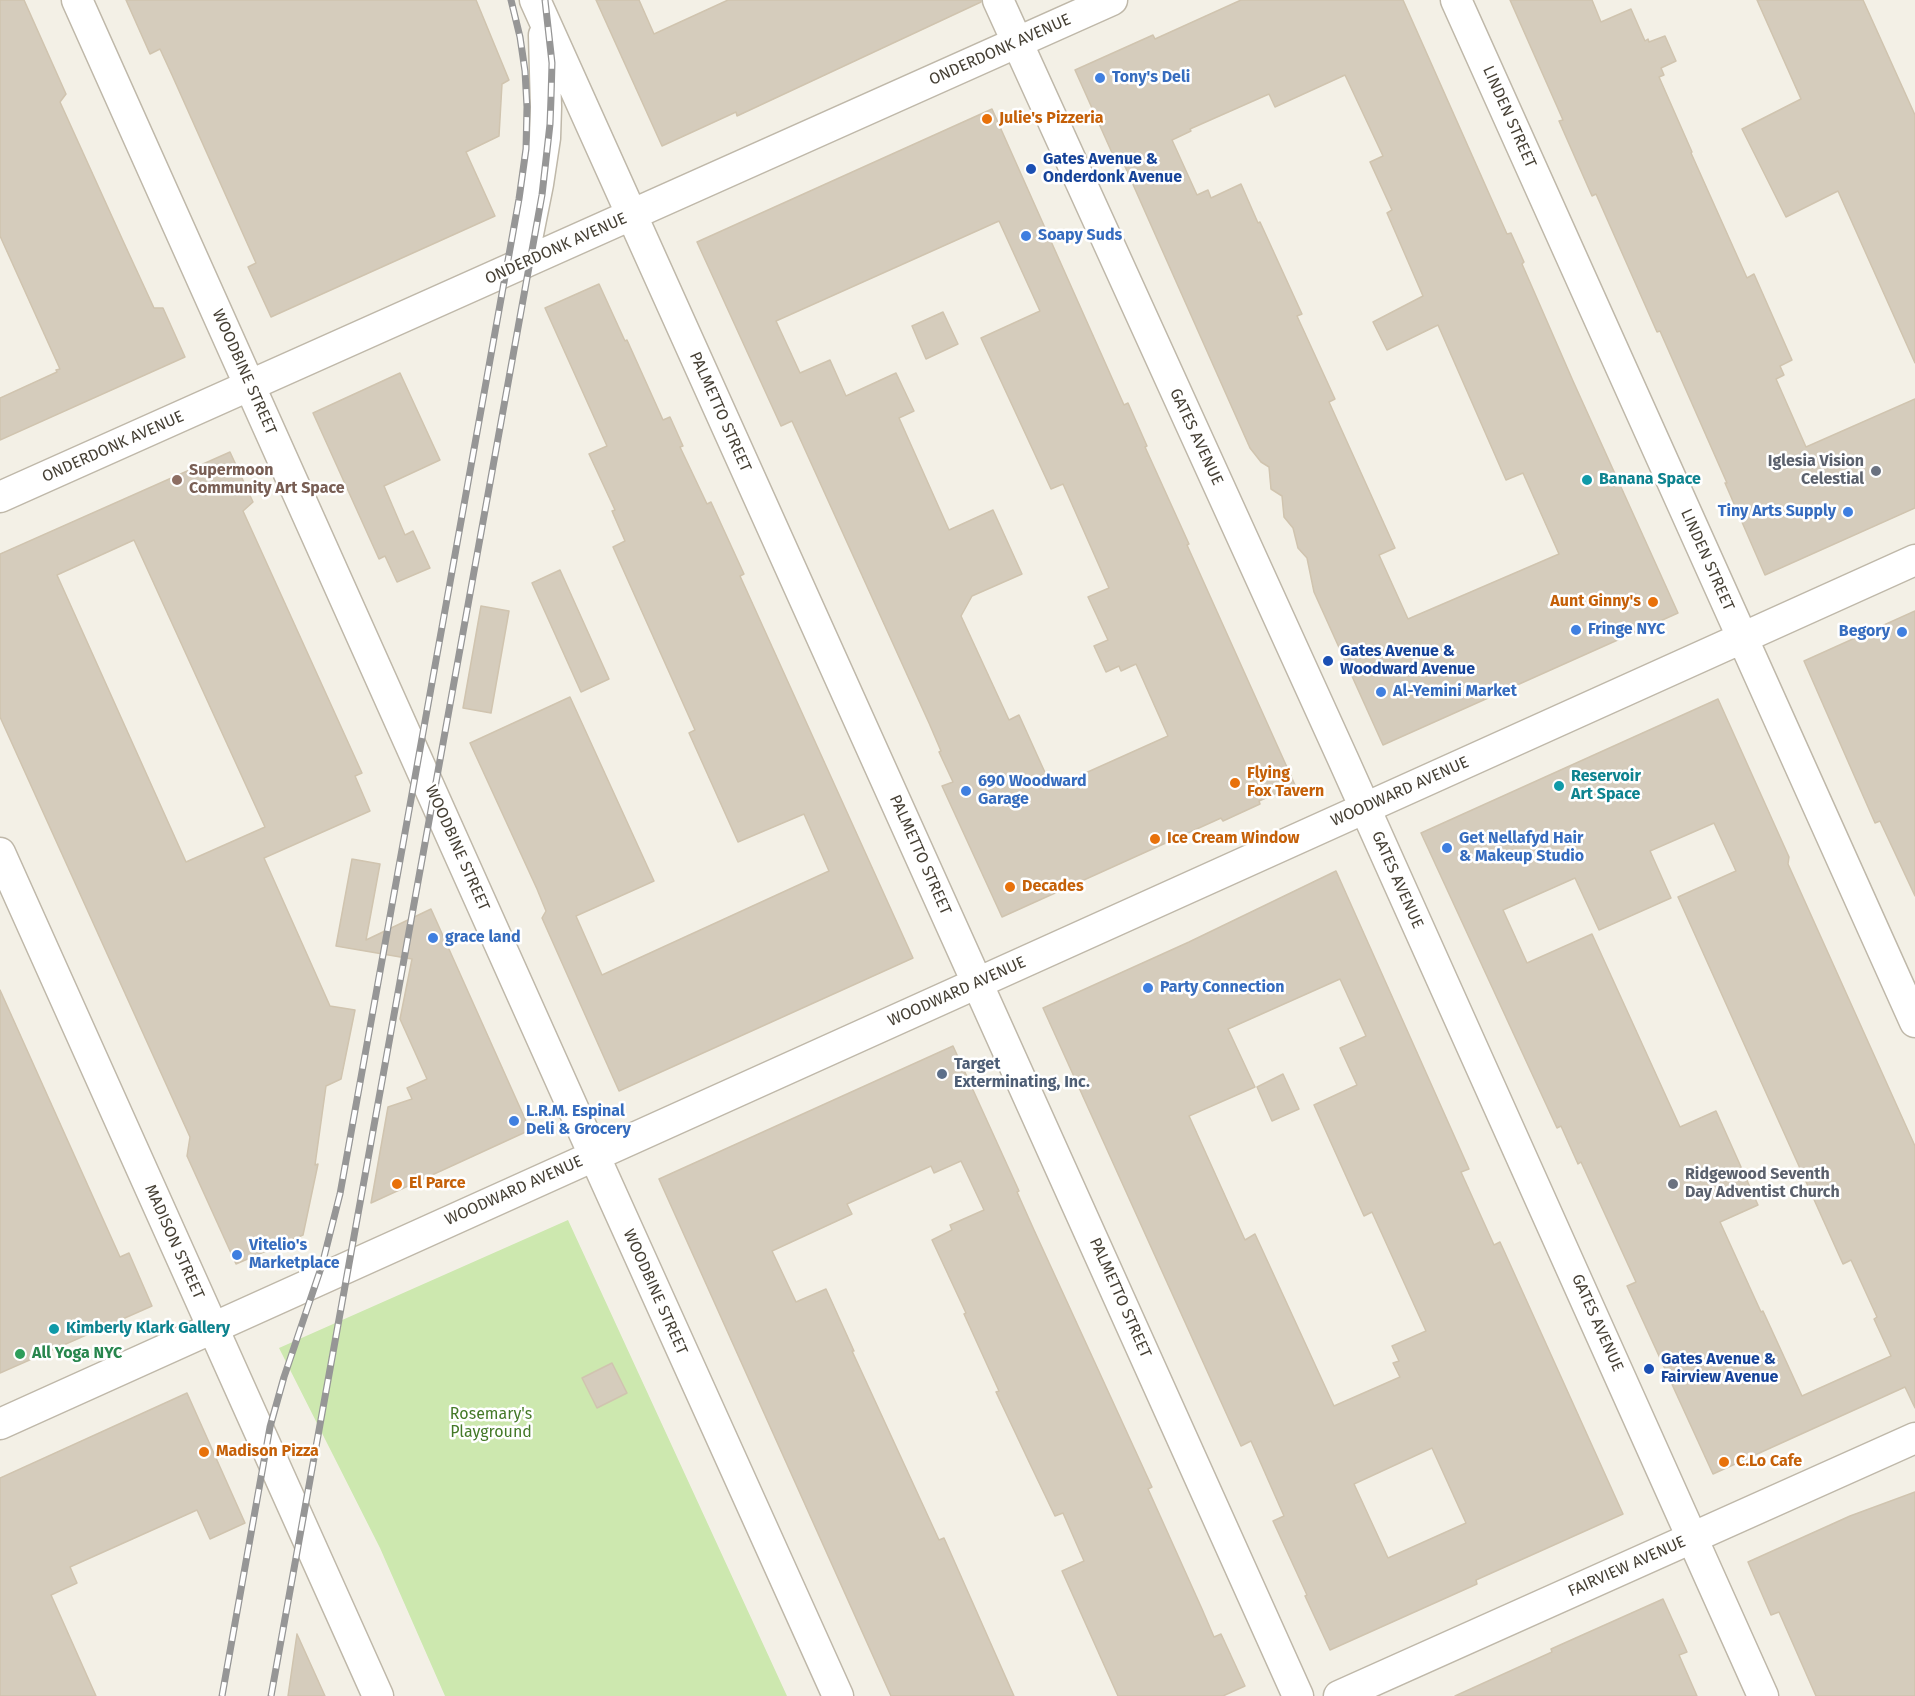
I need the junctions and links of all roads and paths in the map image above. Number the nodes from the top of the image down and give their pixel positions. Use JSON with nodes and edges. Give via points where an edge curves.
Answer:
{"nodes":[{"id":1,"x":77,"y":0,"type":"edge"},
{"id":2,"x":998,"y":0,"type":"edge"},
{"id":3,"x":1113,"y":0,"type":"edge"},
{"id":4,"x":1456,"y":0,"type":"edge"},
{"id":5,"x":538,"y":7,"type":"edge"},
{"id":6,"x":1017,"y":43,"type":"junction"},
{"id":7,"x":631,"y":215,"type":"junction"},
{"id":8,"x":522,"y":264,"type":"junction"},
{"id":9,"x":250,"y":386,"type":"junction"},
{"id":10,"x":0,"y":497,"type":"edge"},
{"id":11,"x":1915,"y":560,"type":"edge"},
{"id":12,"x":1742,"y":638,"type":"junction"},
{"id":13,"x":1365,"y":808,"type":"junction"},
{"id":14,"x":0,"y":853,"type":"edge"},
{"id":15,"x":978,"y":983,"type":"junction"},
{"id":16,"x":1915,"y":1022,"type":"edge"},
{"id":17,"x":594,"y":1155,"type":"junction"},
{"id":18,"x":213,"y":1328,"type":"junction"},
{"id":19,"x":0,"y":1424,"type":"edge"},
{"id":20,"x":1915,"y":1438,"type":"edge"},
{"id":21,"x":1693,"y":1538,"type":"junction"},
{"id":22,"x":378,"y":1696,"type":"edge"},
{"id":23,"x":838,"y":1696,"type":"edge"},
{"id":24,"x":1298,"y":1696,"type":"edge"},
{"id":25,"x":1339,"y":1696,"type":"edge"},
{"id":26,"x":1763,"y":1696,"type":"edge"}],
"edges":[{"from":1,"to":9,"type":"street","name":"WOODBINE STREET"},
{"from":2,"to":6,"type":"street","name":"GATES AVENUE"},
{"from":3,"to":6,"type":"street","name":"ONDERDONK AVENUE"},
{"from":4,"to":12,"type":"street","name":"LINDEN STREET"},
{"from":5,"to":7,"type":"street","name":"PALMETTO STREET"},
{"from":5,"to":8,"type":"street","name":"PALMETTO STREET","via":[[545,49],[545,138]]},
{"from":6,"to":7,"type":"street","name":"ONDERDONK AVENUE"},
{"from":6,"to":13,"type":"street","name":"GATES AVENUE"},
{"from":7,"to":8,"type":"street","name":"ONDERDONK AVENUE"},
{"from":7,"to":15,"type":"street","name":"PALMETTO STREET"},
{"from":8,"to":9,"type":"street","name":"ONDERDONK AVENUE"},
{"from":9,"to":10,"type":"street","name":"ONDERDONK AVENUE"},
{"from":9,"to":17,"type":"street","name":"WOODBINE STREET"},
{"from":11,"to":12,"type":"street","name":"WOODWARD AVENUE"},
{"from":12,"to":13,"type":"street","name":"WOODWARD AVENUE"},
{"from":12,"to":16,"type":"street","name":"LINDEN STREET"},
{"from":13,"to":15,"type":"street","name":"WOODWARD AVENUE"},
{"from":13,"to":21,"type":"street","name":"GATES AVENUE"},
{"from":14,"to":18,"type":"street","name":"MADISON STREET"},
{"from":15,"to":17,"type":"street","name":"WOODWARD AVENUE"},
{"from":15,"to":24,"type":"street","name":"PALMETTO STREET"},
{"from":17,"to":18,"type":"street","name":"WOODWARD AVENUE"},
{"from":17,"to":23,"type":"street","name":"WOODBINE STREET"},
{"from":18,"to":19,"type":"street","name":"WOODWARD AVENUE"},
{"from":18,"to":22,"type":"street","name":"MADISON STREET"},
{"from":20,"to":21,"type":"street","name":"FAIRVIEW AVENUE"},
{"from":21,"to":25,"type":"street","name":"FAIRVIEW AVENUE"},
{"from":21,"to":26,"type":"street","name":"GATES AVENUE"}]}
